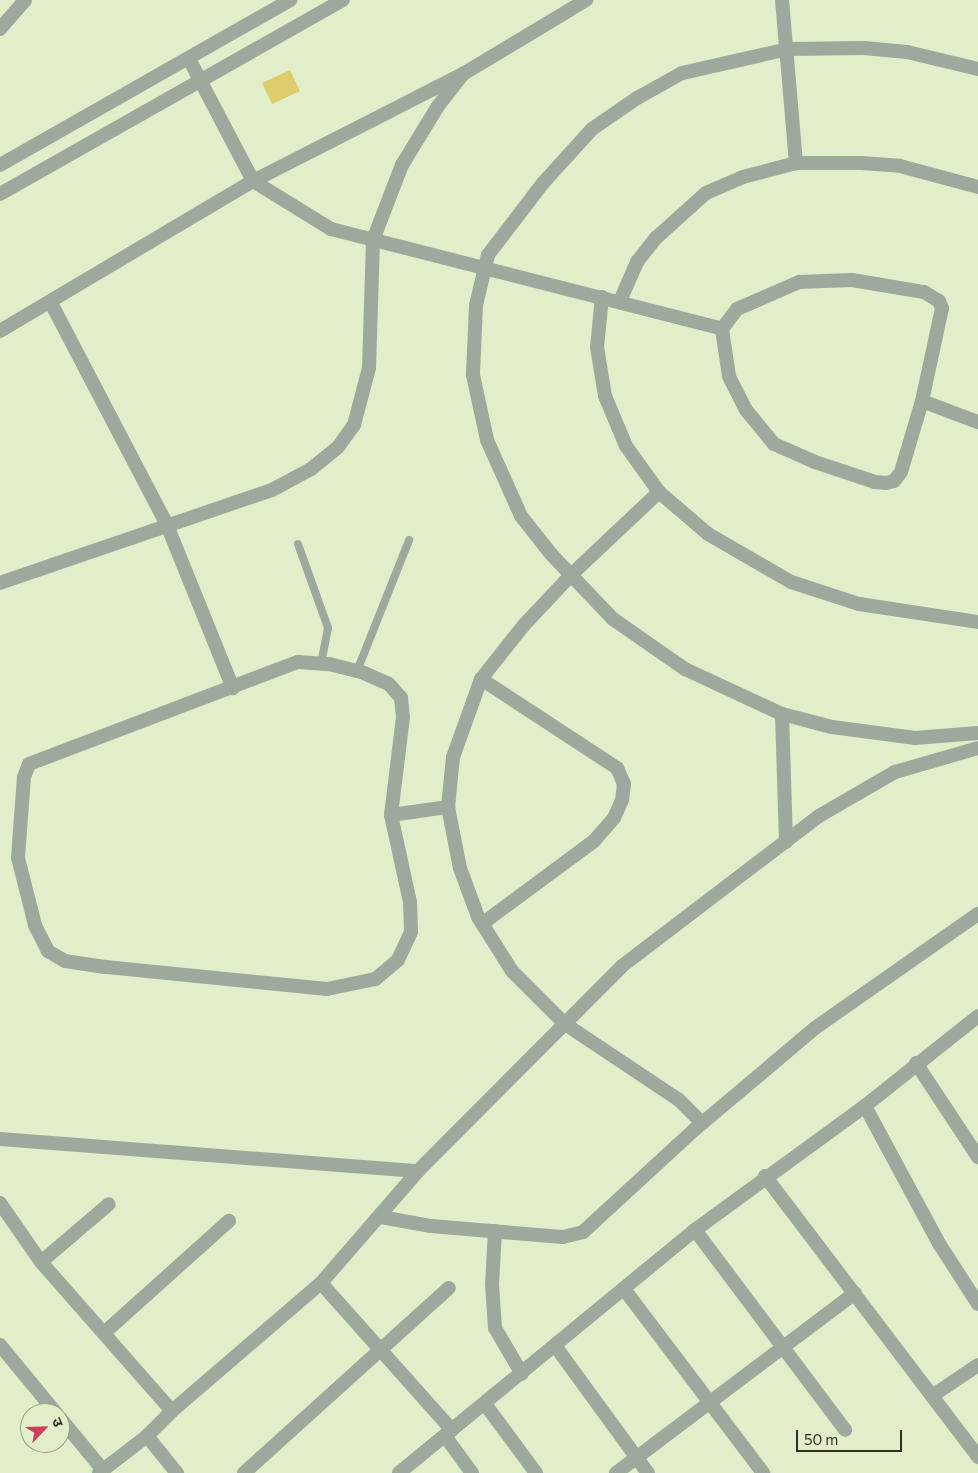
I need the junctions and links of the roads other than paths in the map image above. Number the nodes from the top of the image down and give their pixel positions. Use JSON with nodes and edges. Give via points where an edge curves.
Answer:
{"nodes":[{"id":1,"x":25,"y":0,"type":"edge"},
{"id":2,"x":343,"y":0,"type":"edge"},
{"id":3,"x":586,"y":0,"type":"edge"},
{"id":4,"x":782,"y":0,"type":"edge"},
{"id":5,"x":283,"y":2,"type":"edge"},
{"id":6,"x":0,"y":29,"type":"edge"},
{"id":7,"x":788,"y":49,"type":"junction"},
{"id":8,"x":189,"y":59,"type":"junction"},
{"id":9,"x":978,"y":69,"type":"edge"},
{"id":10,"x":463,"y":74,"type":"junction"},
{"id":11,"x":200,"y":80,"type":"junction"},
{"id":12,"x":796,"y":163,"type":"junction"},
{"id":13,"x":0,"y":165,"type":"edge"},
{"id":14,"x":254,"y":181,"type":"junction"},
{"id":15,"x":978,"y":187,"type":"edge"},
{"id":16,"x":0,"y":194,"type":"edge"},
{"id":17,"x":373,"y":240,"type":"junction"},
{"id":18,"x":484,"y":268,"type":"junction"},
{"id":19,"x":602,"y":297,"type":"junction"},
{"id":20,"x":620,"y":301,"type":"junction"},
{"id":21,"x":51,"y":303,"type":"junction"},
{"id":22,"x":722,"y":329,"type":"junction"},
{"id":23,"x":0,"y":331,"type":"edge"},
{"id":24,"x":922,"y":401,"type":"junction"},
{"id":25,"x":978,"y":422,"type":"edge"},
{"id":26,"x":659,"y":492,"type":"junction"},
{"id":27,"x":167,"y":525,"type":"junction"},
{"id":28,"x":409,"y":540,"type":"dead end"},
{"id":29,"x":298,"y":544,"type":"dead end"},
{"id":30,"x":571,"y":575,"type":"junction"},
{"id":31,"x":0,"y":583,"type":"edge"},
{"id":32,"x":978,"y":622,"type":"edge"},
{"id":33,"x":322,"y":663,"type":"junction"},
{"id":34,"x":357,"y":671,"type":"junction"},
{"id":35,"x":481,"y":679,"type":"junction"},
{"id":36,"x":233,"y":688,"type":"junction"},
{"id":37,"x":782,"y":714,"type":"junction"},
{"id":38,"x":978,"y":733,"type":"edge"},
{"id":39,"x":978,"y":748,"type":"edge"},
{"id":40,"x":448,"y":807,"type":"junction"},
{"id":41,"x":391,"y":815,"type":"junction"},
{"id":42,"x":786,"y":842,"type":"junction"},
{"id":43,"x":978,"y":914,"type":"edge"},
{"id":44,"x":482,"y":924,"type":"junction"},
{"id":45,"x":978,"y":1016,"type":"edge"},
{"id":46,"x":565,"y":1024,"type":"junction"},
{"id":47,"x":916,"y":1063,"type":"junction"},
{"id":48,"x":865,"y":1106,"type":"junction"},
{"id":49,"x":702,"y":1123,"type":"junction"},
{"id":50,"x":0,"y":1138,"type":"edge"},
{"id":51,"x":974,"y":1141,"type":"edge"},
{"id":52,"x":978,"y":1157,"type":"edge"},
{"id":53,"x":418,"y":1171,"type":"junction"},
{"id":54,"x":766,"y":1176,"type":"junction"},
{"id":55,"x":0,"y":1203,"type":"edge"},
{"id":56,"x":109,"y":1204,"type":"dead end"},
{"id":57,"x":382,"y":1217,"type":"junction"},
{"id":58,"x":229,"y":1221,"type":"dead end"},
{"id":59,"x":695,"y":1230,"type":"junction"},
{"id":60,"x":495,"y":1231,"type":"junction"},
{"id":61,"x":41,"y":1262,"type":"junction"},
{"id":62,"x":321,"y":1283,"type":"junction"},
{"id":63,"x":449,"y":1288,"type":"dead end"},
{"id":64,"x":624,"y":1289,"type":"junction"},
{"id":65,"x":855,"y":1292,"type":"junction"},
{"id":66,"x":978,"y":1304,"type":"edge"},
{"id":67,"x":104,"y":1333,"type":"junction"},
{"id":68,"x":0,"y":1345,"type":"edge"},
{"id":69,"x":556,"y":1347,"type":"junction"},
{"id":70,"x":783,"y":1347,"type":"junction"},
{"id":71,"x":381,"y":1352,"type":"junction"},
{"id":72,"x":978,"y":1365,"type":"edge"},
{"id":73,"x":522,"y":1374,"type":"junction"},
{"id":74,"x":932,"y":1396,"type":"junction"},
{"id":75,"x":710,"y":1402,"type":"junction"},
{"id":76,"x":48,"y":1403,"type":"edge"},
{"id":77,"x":485,"y":1404,"type":"junction"},
{"id":78,"x":172,"y":1411,"type":"junction"},
{"id":79,"x":845,"y":1430,"type":"dead end"},
{"id":80,"x":70,"y":1431,"type":"edge"},
{"id":81,"x":448,"y":1433,"type":"junction"},
{"id":82,"x":147,"y":1436,"type":"junction"},
{"id":83,"x":637,"y":1457,"type":"junction"},
{"id":84,"x":978,"y":1457,"type":"edge"},
{"id":85,"x":101,"y":1471,"type":"edge"},
{"id":86,"x":177,"y":1473,"type":"edge"},
{"id":87,"x":244,"y":1473,"type":"edge"},
{"id":88,"x":399,"y":1473,"type":"edge"},
{"id":89,"x":472,"y":1473,"type":"edge"},
{"id":90,"x":536,"y":1473,"type":"edge"},
{"id":91,"x":616,"y":1473,"type":"edge"},
{"id":92,"x":648,"y":1473,"type":"edge"},
{"id":93,"x":763,"y":1473,"type":"edge"}],
"edges":[{"from":1,"to":6,"type":"street"},
{"from":2,"to":11,"type":"street"},
{"from":3,"to":10,"type":"street"},
{"from":4,"to":7,"type":"street"},
{"from":5,"to":8,"type":"street"},
{"from":7,"to":9,"type":"street","via":[[864,48],[907,52]]},
{"from":7,"to":12,"type":"street"},
{"from":7,"to":18,"type":"street","via":[[682,73],[637,98],[592,130],[502,233]]},
{"from":8,"to":11,"type":"street"},
{"from":8,"to":13,"type":"street"},
{"from":10,"to":14,"type":"street"},
{"from":10,"to":17,"type":"street","via":[[438,106],[402,165]]},
{"from":11,"to":14,"type":"street"},
{"from":11,"to":16,"type":"street"},
{"from":12,"to":15,"type":"street","via":[[900,166]]},
{"from":12,"to":20,"type":"street","via":[[743,177],[706,193],[656,238],[637,262]]},
{"from":14,"to":17,"type":"street","via":[[331,229]]},
{"from":14,"to":21,"type":"street"},
{"from":17,"to":18,"type":"street"},
{"from":17,"to":27,"type":"street","via":[[369,368],[354,425],[338,447],[311,469],[272,490]]},
{"from":18,"to":19,"type":"street"},
{"from":18,"to":30,"type":"street","via":[[476,305],[473,375],[487,440],[521,516]]},
{"from":19,"to":20,"type":"street"},
{"from":19,"to":26,"type":"street","via":[[597,347],[605,396],[626,446]]},
{"from":20,"to":22,"type":"street"},
{"from":21,"to":23,"type":"street"},
{"from":21,"to":27,"type":"street"},
{"from":22,"to":24,"type":"street","via":[[738,309],[799,282],[852,280],[924,292],[939,301],[942,308]]},
{"from":22,"to":24,"type":"street","via":[[729,376],[746,410],[774,444],[816,462],[875,482],[894,481],[900,472]]},
{"from":24,"to":25,"type":"street"},
{"from":26,"to":30,"type":"street"},
{"from":26,"to":32,"type":"street","via":[[708,534],[791,582],[859,604]]},
{"from":27,"to":31,"type":"street"},
{"from":27,"to":36,"type":"street"},
{"from":28,"to":34,"type":"lane"},
{"from":29,"to":33,"type":"lane","via":[[328,628]]},
{"from":30,"to":35,"type":"street","via":[[524,624]]},
{"from":30,"to":37,"type":"street","via":[[612,619],[685,669]]},
{"from":33,"to":34,"type":"street"},
{"from":33,"to":36,"type":"street","via":[[298,662]]},
{"from":34,"to":41,"type":"street","via":[[389,684],[401,698],[403,717]]},
{"from":35,"to":40,"type":"street","via":[[453,757]]},
{"from":35,"to":44,"type":"street","via":[[617,768],[624,784],[622,800],[614,818],[594,841]]},
{"from":36,"to":41,"type":"street","via":[[29,764],[24,777],[18,858],[35,925],[48,951],[65,960],[105,967],[327,989],[375,979],[398,960],[412,932],[410,902]]},
{"from":37,"to":38,"type":"street","via":[[832,727],[915,738]]},
{"from":37,"to":42,"type":"street"},
{"from":39,"to":42,"type":"street","via":[[895,772],[819,816]]},
{"from":40,"to":41,"type":"street"},
{"from":40,"to":44,"type":"street","via":[[460,868]]},
{"from":42,"to":46,"type":"street","via":[[622,966]]},
{"from":43,"to":49,"type":"street","via":[[815,1028]]},
{"from":44,"to":46,"type":"street","via":[[512,971]]},
{"from":45,"to":47,"type":"street"},
{"from":46,"to":49,"type":"street","via":[[679,1100]]},
{"from":46,"to":53,"type":"street"},
{"from":47,"to":48,"type":"street"},
{"from":47,"to":51,"type":"street"},
{"from":48,"to":54,"type":"street"},
{"from":48,"to":66,"type":"street","via":[[940,1245]]},
{"from":49,"to":60,"type":"street","via":[[583,1232],[563,1237]]},
{"from":50,"to":53,"type":"street"},
{"from":51,"to":52,"type":"street"},
{"from":53,"to":57,"type":"street"},
{"from":54,"to":59,"type":"street"},
{"from":54,"to":65,"type":"street"},
{"from":55,"to":61,"type":"street"},
{"from":56,"to":61,"type":"street"},
{"from":57,"to":60,"type":"street","via":[[431,1226]]},
{"from":57,"to":62,"type":"street"},
{"from":58,"to":67,"type":"street"},
{"from":59,"to":64,"type":"street"},
{"from":59,"to":70,"type":"street"},
{"from":60,"to":73,"type":"street","via":[[492,1286],[495,1328]]},
{"from":61,"to":67,"type":"street"},
{"from":62,"to":71,"type":"street"},
{"from":62,"to":78,"type":"street"},
{"from":63,"to":71,"type":"street"},
{"from":64,"to":69,"type":"street"},
{"from":64,"to":75,"type":"street"},
{"from":65,"to":70,"type":"street"},
{"from":65,"to":74,"type":"street"},
{"from":67,"to":78,"type":"street"},
{"from":68,"to":76,"type":"street"},
{"from":69,"to":73,"type":"street"},
{"from":69,"to":83,"type":"street"},
{"from":70,"to":75,"type":"street"},
{"from":70,"to":79,"type":"street"},
{"from":71,"to":81,"type":"street"},
{"from":71,"to":87,"type":"street"},
{"from":72,"to":74,"type":"street"},
{"from":73,"to":77,"type":"street"},
{"from":74,"to":84,"type":"street"},
{"from":75,"to":83,"type":"street"},
{"from":75,"to":93,"type":"street"},
{"from":77,"to":81,"type":"street"},
{"from":77,"to":90,"type":"street"},
{"from":78,"to":82,"type":"street"},
{"from":80,"to":85,"type":"street"},
{"from":81,"to":88,"type":"street"},
{"from":81,"to":89,"type":"street"},
{"from":82,"to":85,"type":"street"},
{"from":82,"to":86,"type":"street"},
{"from":83,"to":91,"type":"street"},
{"from":83,"to":92,"type":"street"}]}
